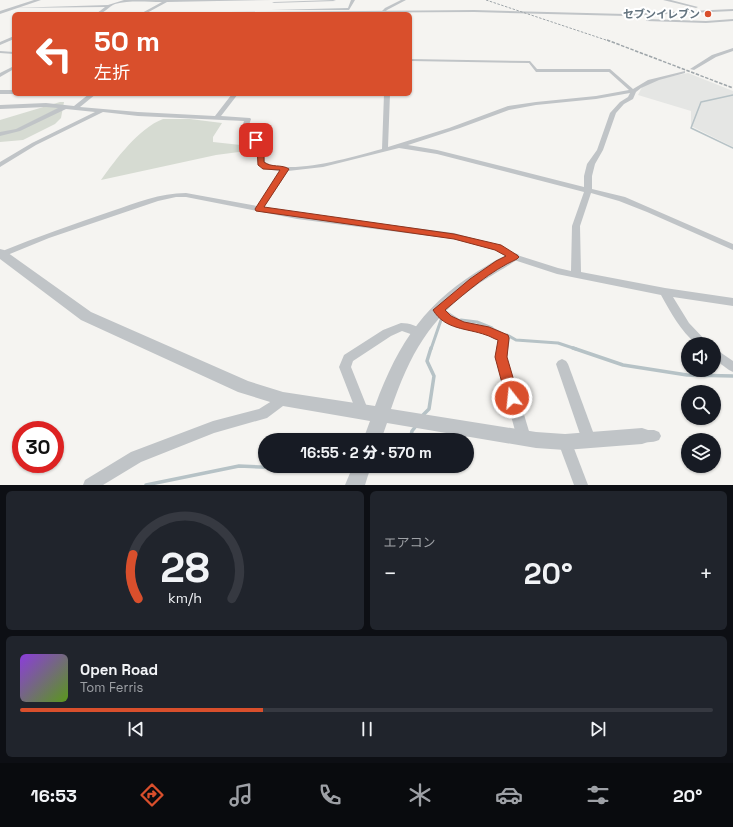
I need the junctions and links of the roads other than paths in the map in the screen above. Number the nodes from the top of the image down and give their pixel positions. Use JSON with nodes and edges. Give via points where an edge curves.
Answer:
{"nodes":[{"id":1,"x":39,"y":0,"type":"edge"},
{"id":2,"x":167,"y":0,"type":"edge"},
{"id":3,"x":210,"y":0,"type":"edge"},
{"id":4,"x":234,"y":0,"type":"edge"},
{"id":5,"x":289,"y":0,"type":"edge"},
{"id":6,"x":353,"y":0,"type":"edge"},
{"id":7,"x":404,"y":0,"type":"edge"},
{"id":8,"x":664,"y":0,"type":"edge"},
{"id":9,"x":125,"y":1,"type":"edge"},
{"id":10,"x":108,"y":6,"type":"junction"},
{"id":11,"x":273,"y":6,"type":"edge"},
{"id":12,"x":333,"y":7,"type":"edge"},
{"id":13,"x":13,"y":8,"type":"junction"},
{"id":14,"x":733,"y":10,"type":"edge"},
{"id":15,"x":710,"y":11,"type":"junction"},
{"id":16,"x":100,"y":12,"type":"edge"},
{"id":17,"x":146,"y":12,"type":"edge"},
{"id":18,"x":175,"y":12,"type":"edge"},
{"id":19,"x":374,"y":12,"type":"edge"},
{"id":20,"x":384,"y":12,"type":"edge"},
{"id":21,"x":412,"y":12,"type":"edge"},
{"id":22,"x":644,"y":14,"type":"junction"},
{"id":23,"x":0,"y":15,"type":"edge"},
{"id":24,"x":12,"y":16,"type":"edge"},
{"id":25,"x":733,"y":16,"type":"edge"},
{"id":26,"x":733,"y":20,"type":"edge"},
{"id":27,"x":12,"y":38,"type":"edge"},
{"id":28,"x":0,"y":44,"type":"edge"},
{"id":29,"x":733,"y":49,"type":"edge"},
{"id":30,"x":0,"y":52,"type":"edge"},
{"id":31,"x":12,"y":53,"type":"edge"},
{"id":32,"x":720,"y":54,"type":"junction"},
{"id":33,"x":733,"y":54,"type":"edge"},
{"id":34,"x":412,"y":60,"type":"edge"},
{"id":35,"x":12,"y":68,"type":"edge"},
{"id":36,"x":692,"y":70,"type":"dead end"},
{"id":37,"x":684,"y":72,"type":"dead end"},
{"id":38,"x":0,"y":75,"type":"edge"},
{"id":39,"x":634,"y":91,"type":"junction"},
{"id":40,"x":0,"y":92,"type":"edge"},
{"id":41,"x":12,"y":92,"type":"edge"},
{"id":42,"x":90,"y":96,"type":"edge"},
{"id":43,"x":234,"y":96,"type":"edge"},
{"id":44,"x":387,"y":96,"type":"edge"},
{"id":45,"x":0,"y":107,"type":"edge"},
{"id":46,"x":64,"y":107,"type":"junction"},
{"id":47,"x":75,"y":108,"type":"junction"},
{"id":48,"x":101,"y":111,"type":"junction"},
{"id":49,"x":217,"y":118,"type":"junction"},
{"id":50,"x":0,"y":134,"type":"edge"},
{"id":51,"x":396,"y":145,"type":"junction"},
{"id":52,"x":385,"y":148,"type":"junction"},
{"id":53,"x":0,"y":165,"type":"edge"},
{"id":54,"x":285,"y":169,"type":"junction"},
{"id":55,"x":588,"y":190,"type":"junction"},
{"id":56,"x":259,"y":209,"type":"junction"},
{"id":57,"x":733,"y":248,"type":"edge"},
{"id":58,"x":1,"y":254,"type":"edge"},
{"id":59,"x":514,"y":257,"type":"junction"},
{"id":60,"x":576,"y":275,"type":"junction"},
{"id":61,"x":665,"y":292,"type":"junction"},
{"id":62,"x":733,"y":302,"type":"edge"},
{"id":63,"x":439,"y":310,"type":"junction"},
{"id":64,"x":419,"y":333,"type":"junction"},
{"id":65,"x":695,"y":337,"type":"edge"},
{"id":66,"x":721,"y":358,"type":"edge"},
{"id":67,"x":562,"y":364,"type":"dead end"},
{"id":68,"x":733,"y":367,"type":"edge"},
{"id":69,"x":283,"y":399,"type":"junction"},
{"id":70,"x":363,"y":412,"type":"junction"},
{"id":71,"x":381,"y":415,"type":"junction"},
{"id":72,"x":375,"y":433,"type":"edge"},
{"id":73,"x":648,"y":436,"type":"dead end"},
{"id":74,"x":524,"y":438,"type":"junction"},
{"id":75,"x":589,"y":440,"type":"junction"},
{"id":76,"x":565,"y":442,"type":"junction"},
{"id":77,"x":359,"y":473,"type":"edge"},
{"id":78,"x":90,"y":485,"type":"edge"},
{"id":79,"x":355,"y":485,"type":"edge"},
{"id":80,"x":581,"y":485,"type":"edge"}],
"edges":[{"from":1,"to":13,"type":"street"},
{"from":2,"to":3,"type":"street"},
{"from":2,"to":9,"type":"street"},
{"from":2,"to":17,"type":"street"},
{"from":3,"to":4,"type":"street"},
{"from":4,"to":11,"type":"street"},
{"from":5,"to":11,"type":"street"},
{"from":6,"to":12,"type":"street","via":[[349,9]]},
{"from":7,"to":20,"type":"street"},
{"from":8,"to":15,"type":"street"},
{"from":9,"to":10,"type":"street"},
{"from":10,"to":13,"type":"street"},
{"from":10,"to":16,"type":"street"},
{"from":11,"to":12,"type":"street"},
{"from":11,"to":12,"type":"street"},
{"from":11,"to":18,"type":"street"},
{"from":12,"to":19,"type":"street"},
{"from":13,"to":23,"type":"street"},
{"from":14,"to":15,"type":"street"},
{"from":15,"to":22,"type":"street"},
{"from":15,"to":25,"type":"street"},
{"from":21,"to":22,"type":"street"},
{"from":22,"to":26,"type":"street","via":[[649,21]]},
{"from":23,"to":24,"type":"street"},
{"from":27,"to":28,"type":"street"},
{"from":29,"to":32,"type":"street"},
{"from":30,"to":31,"type":"street"},
{"from":32,"to":33,"type":"street"},
{"from":32,"to":36,"type":"street"},
{"from":34,"to":39,"type":"street","via":[[530,62],[536,70],[610,71]]},
{"from":35,"to":38,"type":"street"},
{"from":37,"to":39,"type":"street","via":[[657,78]]},
{"from":39,"to":51,"type":"street","via":[[508,108]]},
{"from":39,"to":55,"type":"street","via":[[631,98],[622,103],[609,120],[600,150],[591,164]]},
{"from":40,"to":41,"type":"street"},
{"from":42,"to":47,"type":"street"},
{"from":43,"to":49,"type":"street"},
{"from":44,"to":52,"type":"street"},
{"from":45,"to":46,"type":"street"},
{"from":46,"to":47,"type":"street"},
{"from":46,"to":50,"type":"street","via":[[18,130]]},
{"from":47,"to":48,"type":"street"},
{"from":48,"to":49,"type":"street"},
{"from":48,"to":53,"type":"street","via":[[34,144]]},
{"from":49,"to":54,"type":"street","via":[[248,119],[245,137],[256,140],[261,146],[261,163],[266,167]]},
{"from":51,"to":52,"type":"street"},
{"from":51,"to":55,"type":"street","via":[[436,152]]},
{"from":52,"to":54,"type":"street","via":[[340,163]]},
{"from":54,"to":56,"type":"street"},
{"from":55,"to":57,"type":"street","via":[[650,210]]},
{"from":55,"to":60,"type":"street","via":[[576,226]]},
{"from":56,"to":58,"type":"street","via":[[176,195],[156,199],[46,236]]},
{"from":56,"to":59,"type":"street","via":[[454,236],[498,248]]},
{"from":58,"to":69,"type":"street","via":[[86,316],[244,387]]},
{"from":59,"to":60,"type":"street"},
{"from":59,"to":63,"type":"street","via":[[499,263],[473,281]]},
{"from":60,"to":61,"type":"street"},
{"from":61,"to":62,"type":"street"},
{"from":61,"to":65,"type":"street","via":[[678,318]]},
{"from":63,"to":64,"type":"street"},
{"from":63,"to":74,"type":"street","via":[[447,319],[504,338],[501,357]]},
{"from":64,"to":70,"type":"street","via":[[401,327],[348,358],[345,367]]},
{"from":64,"to":71,"type":"street","via":[[395,377]]},
{"from":66,"to":68,"type":"street"},
{"from":67,"to":75,"type":"street"},
{"from":69,"to":70,"type":"street"},
{"from":69,"to":78,"type":"street","via":[[262,414],[213,427],[136,457]]},
{"from":70,"to":71,"type":"street"},
{"from":71,"to":72,"type":"street"},
{"from":71,"to":74,"type":"street"},
{"from":73,"to":75,"type":"street"},
{"from":74,"to":76,"type":"street"},
{"from":75,"to":76,"type":"street"},
{"from":76,"to":80,"type":"street"},
{"from":77,"to":79,"type":"street"}]}
